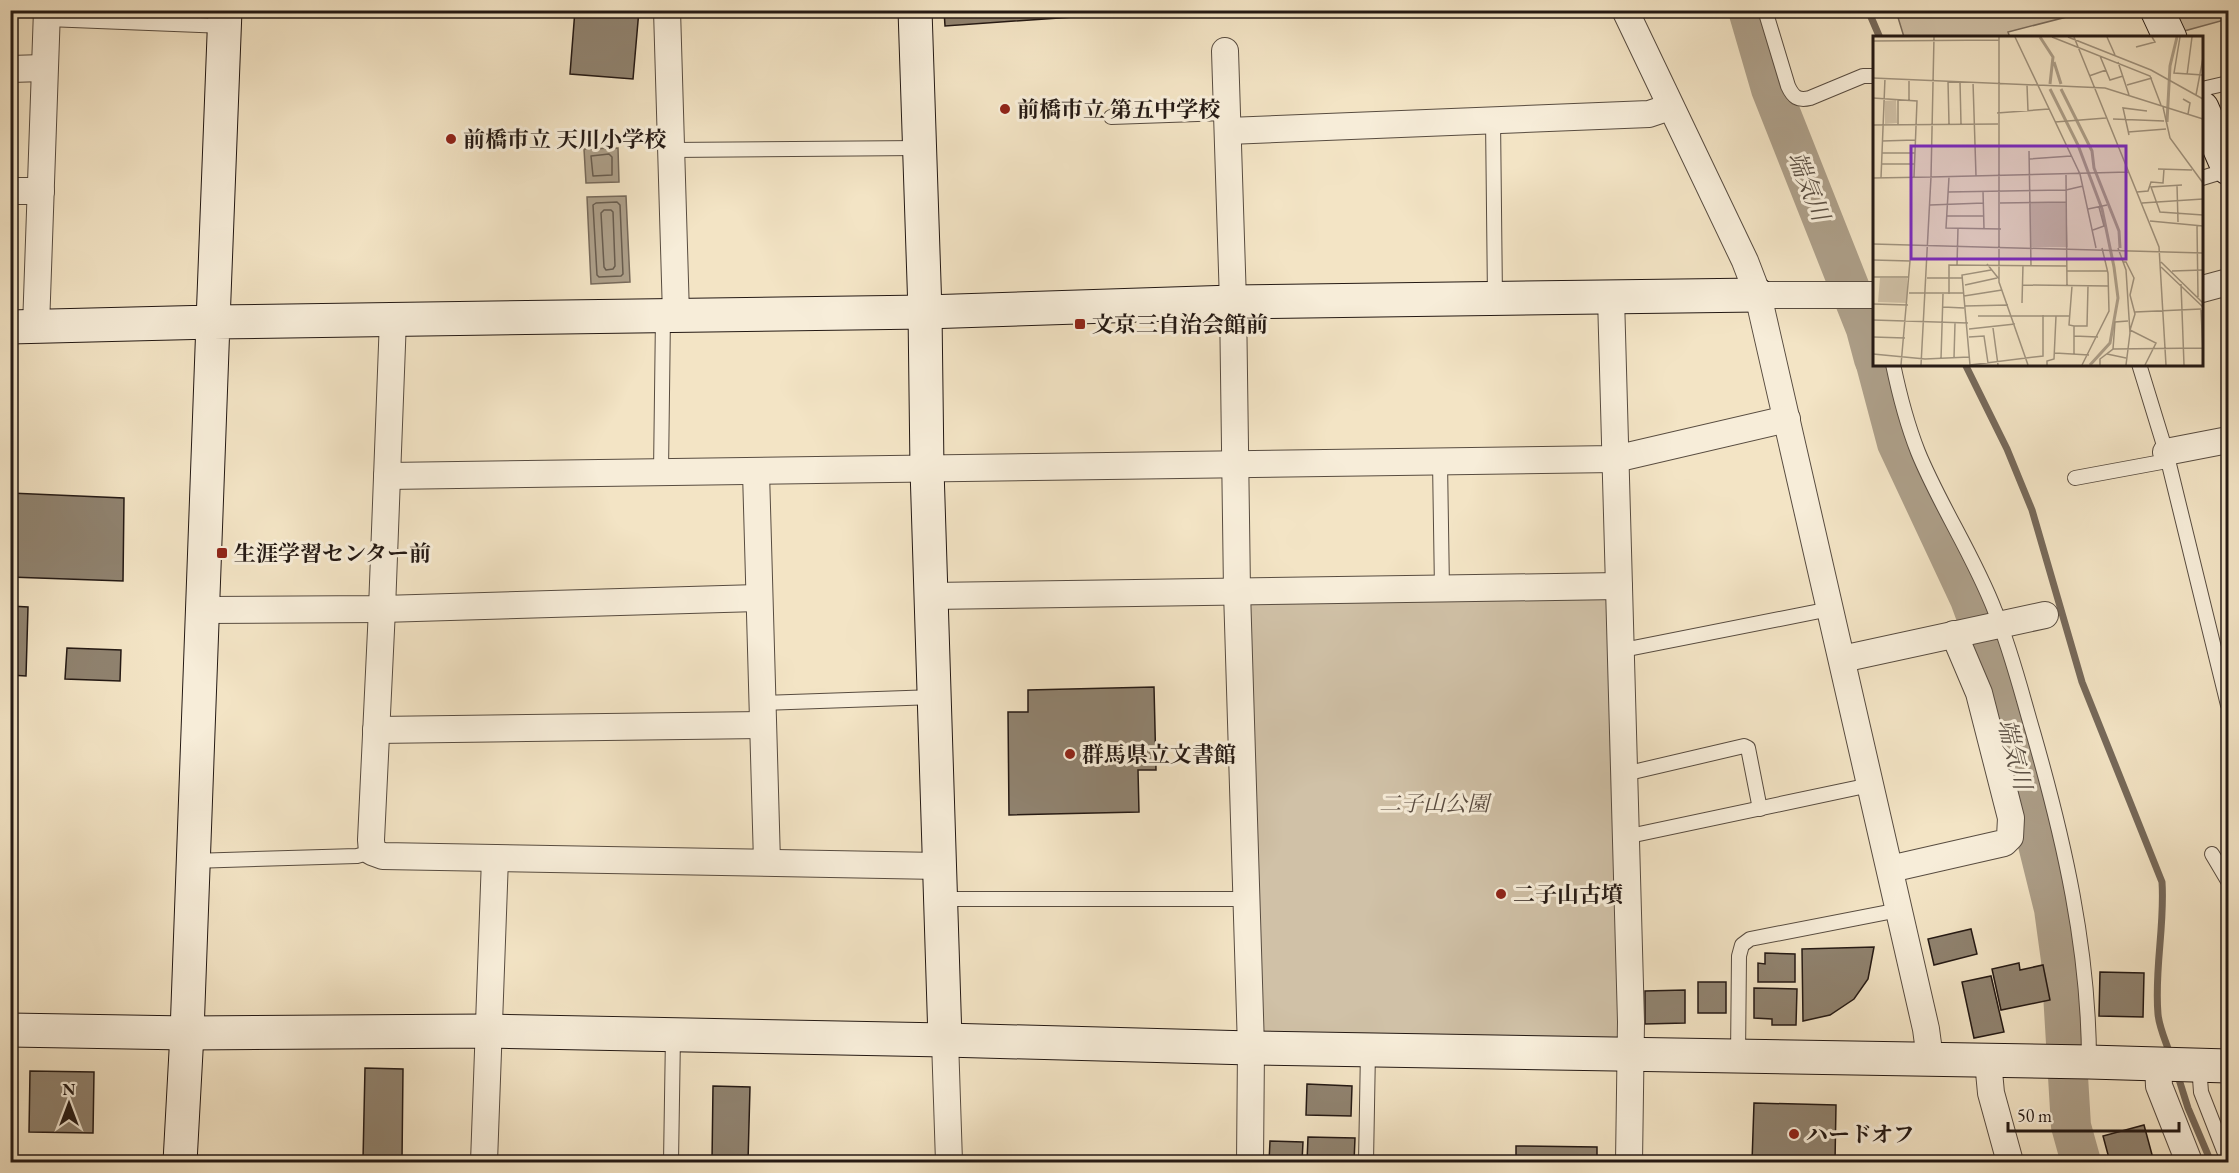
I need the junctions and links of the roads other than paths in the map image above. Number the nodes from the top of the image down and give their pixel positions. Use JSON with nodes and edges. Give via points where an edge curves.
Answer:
{"nodes":[{"id":1,"x":667,"y":10,"type":"edge"},
{"id":2,"x":915,"y":10,"type":"edge"},
{"id":3,"x":1625,"y":10,"type":"edge"},
{"id":4,"x":1765,"y":10,"type":"edge"},
{"id":5,"x":2157,"y":10,"type":"edge"},
{"id":6,"x":47,"y":15,"type":"edge"},
{"id":7,"x":225,"y":18,"type":"edge"},
{"id":8,"x":2169,"y":36,"type":"edge"},
{"id":9,"x":1225,"y":51,"type":"dead end"},
{"id":10,"x":10,"y":69,"type":"edge"},
{"id":11,"x":45,"y":69,"type":"junction"},
{"id":12,"x":1873,"y":76,"type":"edge"},
{"id":13,"x":2229,"y":82,"type":"edge"},
{"id":14,"x":2203,"y":89,"type":"edge"},
{"id":15,"x":1670,"y":106,"type":"junction"},
{"id":16,"x":2203,"y":110,"type":"edge"},
{"id":17,"x":1111,"y":117,"type":"dead end"},
{"id":18,"x":1493,"y":120,"type":"junction"},
{"id":19,"x":1227,"y":122,"type":"junction"},
{"id":20,"x":920,"y":148,"type":"junction"},
{"id":21,"x":671,"y":150,"type":"junction"},
{"id":22,"x":2229,"y":169,"type":"edge"},
{"id":23,"x":2203,"y":178,"type":"edge"},
{"id":24,"x":10,"y":191,"type":"edge"},
{"id":25,"x":41,"y":191,"type":"junction"},
{"id":26,"x":2229,"y":282,"type":"edge"},
{"id":27,"x":2203,"y":289,"type":"edge"},
{"id":28,"x":1758,"y":295,"type":"junction"},
{"id":29,"x":1873,"y":295,"type":"edge"},
{"id":30,"x":1611,"y":297,"type":"junction"},
{"id":31,"x":1495,"y":299,"type":"junction"},
{"id":32,"x":1233,"y":302,"type":"junction"},
{"id":33,"x":926,"y":312,"type":"junction"},
{"id":34,"x":669,"y":315,"type":"junction"},
{"id":35,"x":393,"y":319,"type":"junction"},
{"id":36,"x":213,"y":322,"type":"junction"},
{"id":37,"x":23,"y":327,"type":"edge"},
{"id":38,"x":1894,"y":366,"type":"edge"},
{"id":39,"x":2140,"y":366,"type":"edge"},
{"id":40,"x":1787,"y":419,"type":"junction"},
{"id":41,"x":2229,"y":440,"type":"edge"},
{"id":42,"x":2167,"y":456,"type":"junction"},
{"id":43,"x":1615,"y":459,"type":"junction"},
{"id":44,"x":1440,"y":461,"type":"junction"},
{"id":45,"x":1234,"y":465,"type":"junction"},
{"id":46,"x":927,"y":469,"type":"junction"},
{"id":47,"x":661,"y":472,"type":"junction"},
{"id":48,"x":756,"y":472,"type":"junction"},
{"id":49,"x":387,"y":476,"type":"junction"},
{"id":50,"x":2075,"y":478,"type":"dead end"},
{"id":51,"x":1619,"y":586,"type":"junction"},
{"id":52,"x":1442,"y":590,"type":"junction"},
{"id":53,"x":1237,"y":591,"type":"junction"},
{"id":54,"x":931,"y":596,"type":"junction"},
{"id":55,"x":758,"y":598,"type":"junction"},
{"id":56,"x":382,"y":609,"type":"junction"},
{"id":57,"x":1830,"y":609,"type":"junction"},
{"id":58,"x":203,"y":610,"type":"junction"},
{"id":59,"x":2045,"y":615,"type":"dead end"},
{"id":60,"x":2000,"y":624,"type":"junction"},
{"id":61,"x":1954,"y":634,"type":"junction"},
{"id":62,"x":1620,"y":649,"type":"junction"},
{"id":63,"x":1842,"y":659,"type":"junction"},
{"id":64,"x":935,"y":697,"type":"junction"},
{"id":65,"x":2229,"y":705,"type":"edge"},
{"id":66,"x":762,"y":714,"type":"junction"},
{"id":67,"x":376,"y":730,"type":"junction"},
{"id":68,"x":1624,"y":772,"type":"junction"},
{"id":69,"x":1870,"y":785,"type":"junction"},
{"id":70,"x":1760,"y":809,"type":"junction"},
{"id":71,"x":1625,"y":834,"type":"junction"},
{"id":72,"x":372,"y":852,"type":"junction"},
{"id":73,"x":2212,"y":854,"type":"dead end"},
{"id":74,"x":495,"y":858,"type":"junction"},
{"id":75,"x":192,"y":861,"type":"junction"},
{"id":76,"x":767,"y":862,"type":"junction"},
{"id":77,"x":939,"y":866,"type":"junction"},
{"id":78,"x":1890,"y":869,"type":"junction"},
{"id":79,"x":2229,"y":881,"type":"edge"},
{"id":80,"x":940,"y":899,"type":"junction"},
{"id":81,"x":1247,"y":899,"type":"junction"},
{"id":82,"x":1899,"y":910,"type":"junction"},
{"id":83,"x":10,"y":1030,"type":"edge"},
{"id":84,"x":488,"y":1031,"type":"junction"},
{"id":85,"x":187,"y":1033,"type":"junction"},
{"id":86,"x":673,"y":1035,"type":"junction"},
{"id":87,"x":945,"y":1040,"type":"junction"},
{"id":88,"x":1251,"y":1048,"type":"junction"},
{"id":89,"x":1368,"y":1050,"type":"junction"},
{"id":90,"x":1631,"y":1054,"type":"junction"},
{"id":91,"x":1738,"y":1056,"type":"junction"},
{"id":92,"x":1930,"y":1059,"type":"junction"},
{"id":93,"x":1988,"y":1061,"type":"junction"},
{"id":94,"x":2089,"y":1062,"type":"junction"},
{"id":95,"x":2158,"y":1064,"type":"junction"},
{"id":96,"x":2214,"y":1065,"type":"edge"},
{"id":97,"x":2229,"y":1161,"type":"edge"},
{"id":98,"x":180,"y":1162,"type":"edge"},
{"id":99,"x":484,"y":1162,"type":"edge"},
{"id":100,"x":671,"y":1162,"type":"edge"},
{"id":101,"x":949,"y":1162,"type":"edge"},
{"id":102,"x":1250,"y":1162,"type":"edge"},
{"id":103,"x":1366,"y":1162,"type":"edge"},
{"id":104,"x":1629,"y":1162,"type":"edge"},
{"id":105,"x":2010,"y":1162,"type":"edge"},
{"id":106,"x":2189,"y":1162,"type":"edge"}],
"edges":[{"from":1,"to":21,"type":"street"},
{"from":2,"to":20,"type":"street"},
{"from":3,"to":15,"type":"street"},
{"from":4,"to":12,"type":"lane","via":[[1788,86],[1796,99],[1810,98],[1863,76]]},
{"from":5,"to":8,"type":"street"},
{"from":6,"to":7,"type":"lane"},
{"from":6,"to":11,"type":"street"},
{"from":7,"to":36,"type":"street"},
{"from":9,"to":19,"type":"street"},
{"from":10,"to":11,"type":"street"},
{"from":11,"to":25,"type":"street"},
{"from":13,"to":14,"type":"lane"},
{"from":15,"to":18,"type":"street","via":[[1649,114]]},
{"from":15,"to":28,"type":"street"},
{"from":16,"to":22,"type":"street"},
{"from":17,"to":19,"type":"lane"},
{"from":18,"to":19,"type":"street"},
{"from":18,"to":31,"type":"lane"},
{"from":19,"to":32,"type":"street"},
{"from":20,"to":21,"type":"lane"},
{"from":20,"to":33,"type":"street"},
{"from":21,"to":34,"type":"street"},
{"from":22,"to":23,"type":"lane"},
{"from":24,"to":25,"type":"street"},
{"from":25,"to":37,"type":"street"},
{"from":26,"to":27,"type":"street"},
{"from":28,"to":29,"type":"street"},
{"from":28,"to":30,"type":"street"},
{"from":28,"to":40,"type":"street"},
{"from":30,"to":31,"type":"street"},
{"from":30,"to":43,"type":"street"},
{"from":31,"to":32,"type":"street"},
{"from":32,"to":33,"type":"street"},
{"from":32,"to":45,"type":"street"},
{"from":33,"to":34,"type":"street"},
{"from":33,"to":46,"type":"street"},
{"from":34,"to":35,"type":"street"},
{"from":34,"to":47,"type":"lane"},
{"from":35,"to":36,"type":"street"},
{"from":35,"to":49,"type":"street"},
{"from":36,"to":37,"type":"street"},
{"from":36,"to":58,"type":"street"},
{"from":38,"to":60,"type":"lane","via":[[1918,451]]},
{"from":39,"to":42,"type":"lane"},
{"from":40,"to":43,"type":"street"},
{"from":40,"to":57,"type":"street"},
{"from":41,"to":42,"type":"street"},
{"from":42,"to":50,"type":"lane"},
{"from":42,"to":65,"type":"lane"},
{"from":43,"to":44,"type":"street"},
{"from":43,"to":51,"type":"street"},
{"from":44,"to":45,"type":"street"},
{"from":44,"to":52,"type":"lane"},
{"from":45,"to":46,"type":"street"},
{"from":45,"to":53,"type":"street"},
{"from":46,"to":48,"type":"street"},
{"from":46,"to":54,"type":"street"},
{"from":47,"to":48,"type":"street"},
{"from":47,"to":49,"type":"street"},
{"from":48,"to":55,"type":"street"},
{"from":49,"to":56,"type":"street"},
{"from":51,"to":52,"type":"street"},
{"from":51,"to":62,"type":"street"},
{"from":52,"to":53,"type":"street"},
{"from":53,"to":54,"type":"street"},
{"from":53,"to":81,"type":"street"},
{"from":54,"to":64,"type":"street"},
{"from":55,"to":56,"type":"street"},
{"from":55,"to":66,"type":"street"},
{"from":56,"to":58,"type":"street"},
{"from":56,"to":67,"type":"street"},
{"from":57,"to":62,"type":"lane"},
{"from":57,"to":63,"type":"street"},
{"from":58,"to":75,"type":"street"},
{"from":59,"to":60,"type":"street"},
{"from":60,"to":61,"type":"street"},
{"from":60,"to":94,"type":"lane","via":[[2038,749],[2070,877],[2081,945]]},
{"from":61,"to":63,"type":"street"},
{"from":61,"to":78,"type":"street","via":[[1979,693],[2011,818],[2010,837],[2004,843]]},
{"from":62,"to":68,"type":"street"},
{"from":63,"to":69,"type":"street"},
{"from":64,"to":66,"type":"lane"},
{"from":64,"to":77,"type":"street"},
{"from":66,"to":67,"type":"street"},
{"from":66,"to":76,"type":"street"},
{"from":67,"to":72,"type":"street"},
{"from":68,"to":70,"type":"lane","via":[[1744,746],[1748,748]]},
{"from":68,"to":71,"type":"street"},
{"from":69,"to":70,"type":"lane"},
{"from":69,"to":78,"type":"street"},
{"from":70,"to":71,"type":"lane"},
{"from":71,"to":90,"type":"street"},
{"from":72,"to":74,"type":"street","via":[[383,856]]},
{"from":72,"to":75,"type":"lane","via":[[357,856]]},
{"from":73,"to":79,"type":"lane"},
{"from":74,"to":76,"type":"street"},
{"from":74,"to":84,"type":"street"},
{"from":75,"to":85,"type":"street"},
{"from":76,"to":77,"type":"street"},
{"from":77,"to":80,"type":"street"},
{"from":78,"to":82,"type":"street"},
{"from":80,"to":81,"type":"lane"},
{"from":80,"to":87,"type":"street"},
{"from":81,"to":88,"type":"street"},
{"from":82,"to":91,"type":"lane","via":[[1750,939],[1742,945]]},
{"from":82,"to":92,"type":"street"},
{"from":83,"to":85,"type":"street"},
{"from":84,"to":85,"type":"street"},
{"from":84,"to":86,"type":"street"},
{"from":84,"to":99,"type":"street"},
{"from":85,"to":98,"type":"street"},
{"from":86,"to":87,"type":"street"},
{"from":86,"to":100,"type":"lane"},
{"from":87,"to":88,"type":"street"},
{"from":87,"to":101,"type":"street"},
{"from":88,"to":89,"type":"street"},
{"from":88,"to":102,"type":"street"},
{"from":89,"to":90,"type":"street"},
{"from":89,"to":103,"type":"lane"},
{"from":90,"to":91,"type":"street"},
{"from":90,"to":104,"type":"street"},
{"from":91,"to":92,"type":"street"},
{"from":92,"to":93,"type":"street"},
{"from":93,"to":94,"type":"street"},
{"from":93,"to":105,"type":"street","via":[[1991,1093]]},
{"from":94,"to":95,"type":"street"},
{"from":95,"to":96,"type":"street"},
{"from":95,"to":106,"type":"street","via":[[2160,1086]]},
{"from":96,"to":97,"type":"lane","via":[[2201,1092]]}]}
